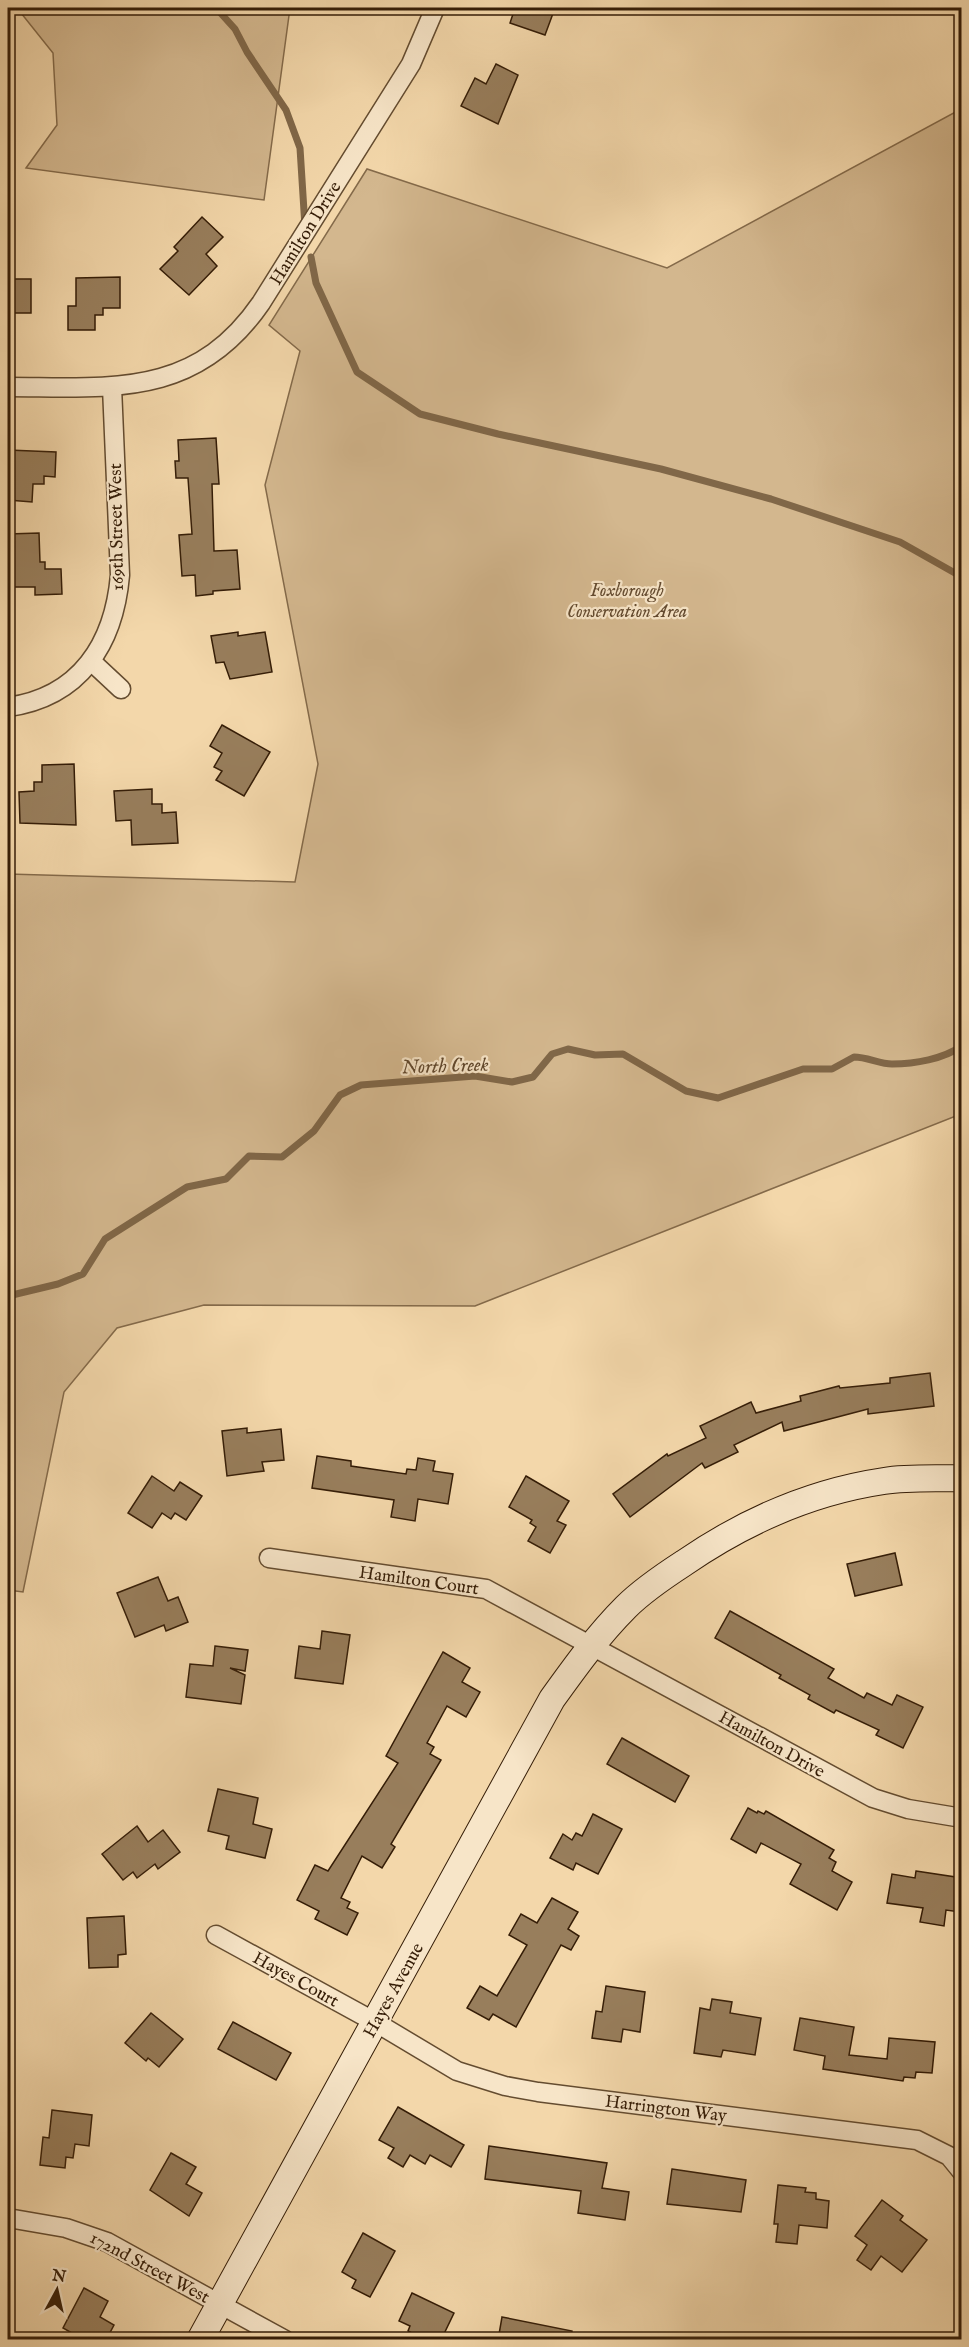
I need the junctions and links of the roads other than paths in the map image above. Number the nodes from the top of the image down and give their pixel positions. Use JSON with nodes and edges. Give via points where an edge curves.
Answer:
{"nodes":[{"id":1,"x":435,"y":8,"type":"edge"},
{"id":2,"x":8,"y":387,"type":"edge"},
{"id":3,"x":112,"y":387,"type":"junction"},
{"id":4,"x":91,"y":661,"type":"junction"},
{"id":5,"x":121,"y":689,"type":"dead end"},
{"id":6,"x":8,"y":707,"type":"edge"},
{"id":7,"x":962,"y":1478,"type":"edge"},
{"id":8,"x":269,"y":1558,"type":"dead end"},
{"id":9,"x":592,"y":1644,"type":"junction"},
{"id":10,"x":962,"y":1818,"type":"edge"},
{"id":11,"x":216,"y":1935,"type":"dead end"},
{"id":12,"x":375,"y":2022,"type":"junction"},
{"id":13,"x":962,"y":2172,"type":"edge"},
{"id":14,"x":8,"y":2218,"type":"edge"},
{"id":15,"x":220,"y":2304,"type":"junction"},
{"id":16,"x":200,"y":2340,"type":"edge"},
{"id":17,"x":285,"y":2340,"type":"edge"}],
"edges":[{"from":1,"to":3,"type":"street","name":"Hamilton Drive","via":[[411,64],[251,318],[216,352],[194,366],[144,383]]},
{"from":2,"to":3,"type":"street","name":"Hamilton Drive"},
{"from":3,"to":4,"type":"street","name":"169th Street West","via":[[118,602],[111,626]]},
{"from":4,"to":5,"type":"street"},
{"from":4,"to":6,"type":"street","name":"169th Street West","via":[[64,687],[24,705]]},
{"from":7,"to":9,"type":"street","name":"Hayes Avenue","via":[[885,1480],[815,1496],[762,1516],[723,1536],[666,1575],[628,1605]]},
{"from":8,"to":9,"type":"street","name":"Hamilton Court","via":[[486,1589]]},
{"from":9,"to":10,"type":"street","name":"Hamilton Drive","via":[[873,1798],[908,1809]]},
{"from":9,"to":12,"type":"street","name":"Hayes Avenue","via":[[552,1699]]},
{"from":11,"to":12,"type":"street","name":"Hayes Court"},
{"from":12,"to":13,"type":"street","name":"Harrington Way","via":[[457,2071],[505,2086],[917,2140],[948,2156]]},
{"from":12,"to":15,"type":"street","name":"Hayes Avenue"},
{"from":14,"to":15,"type":"street","name":"172nd Street West","via":[[86,2233]]},
{"from":15,"to":16,"type":"street","name":"Hayes Avenue"},
{"from":15,"to":17,"type":"street","name":"172nd Street West"}]}
